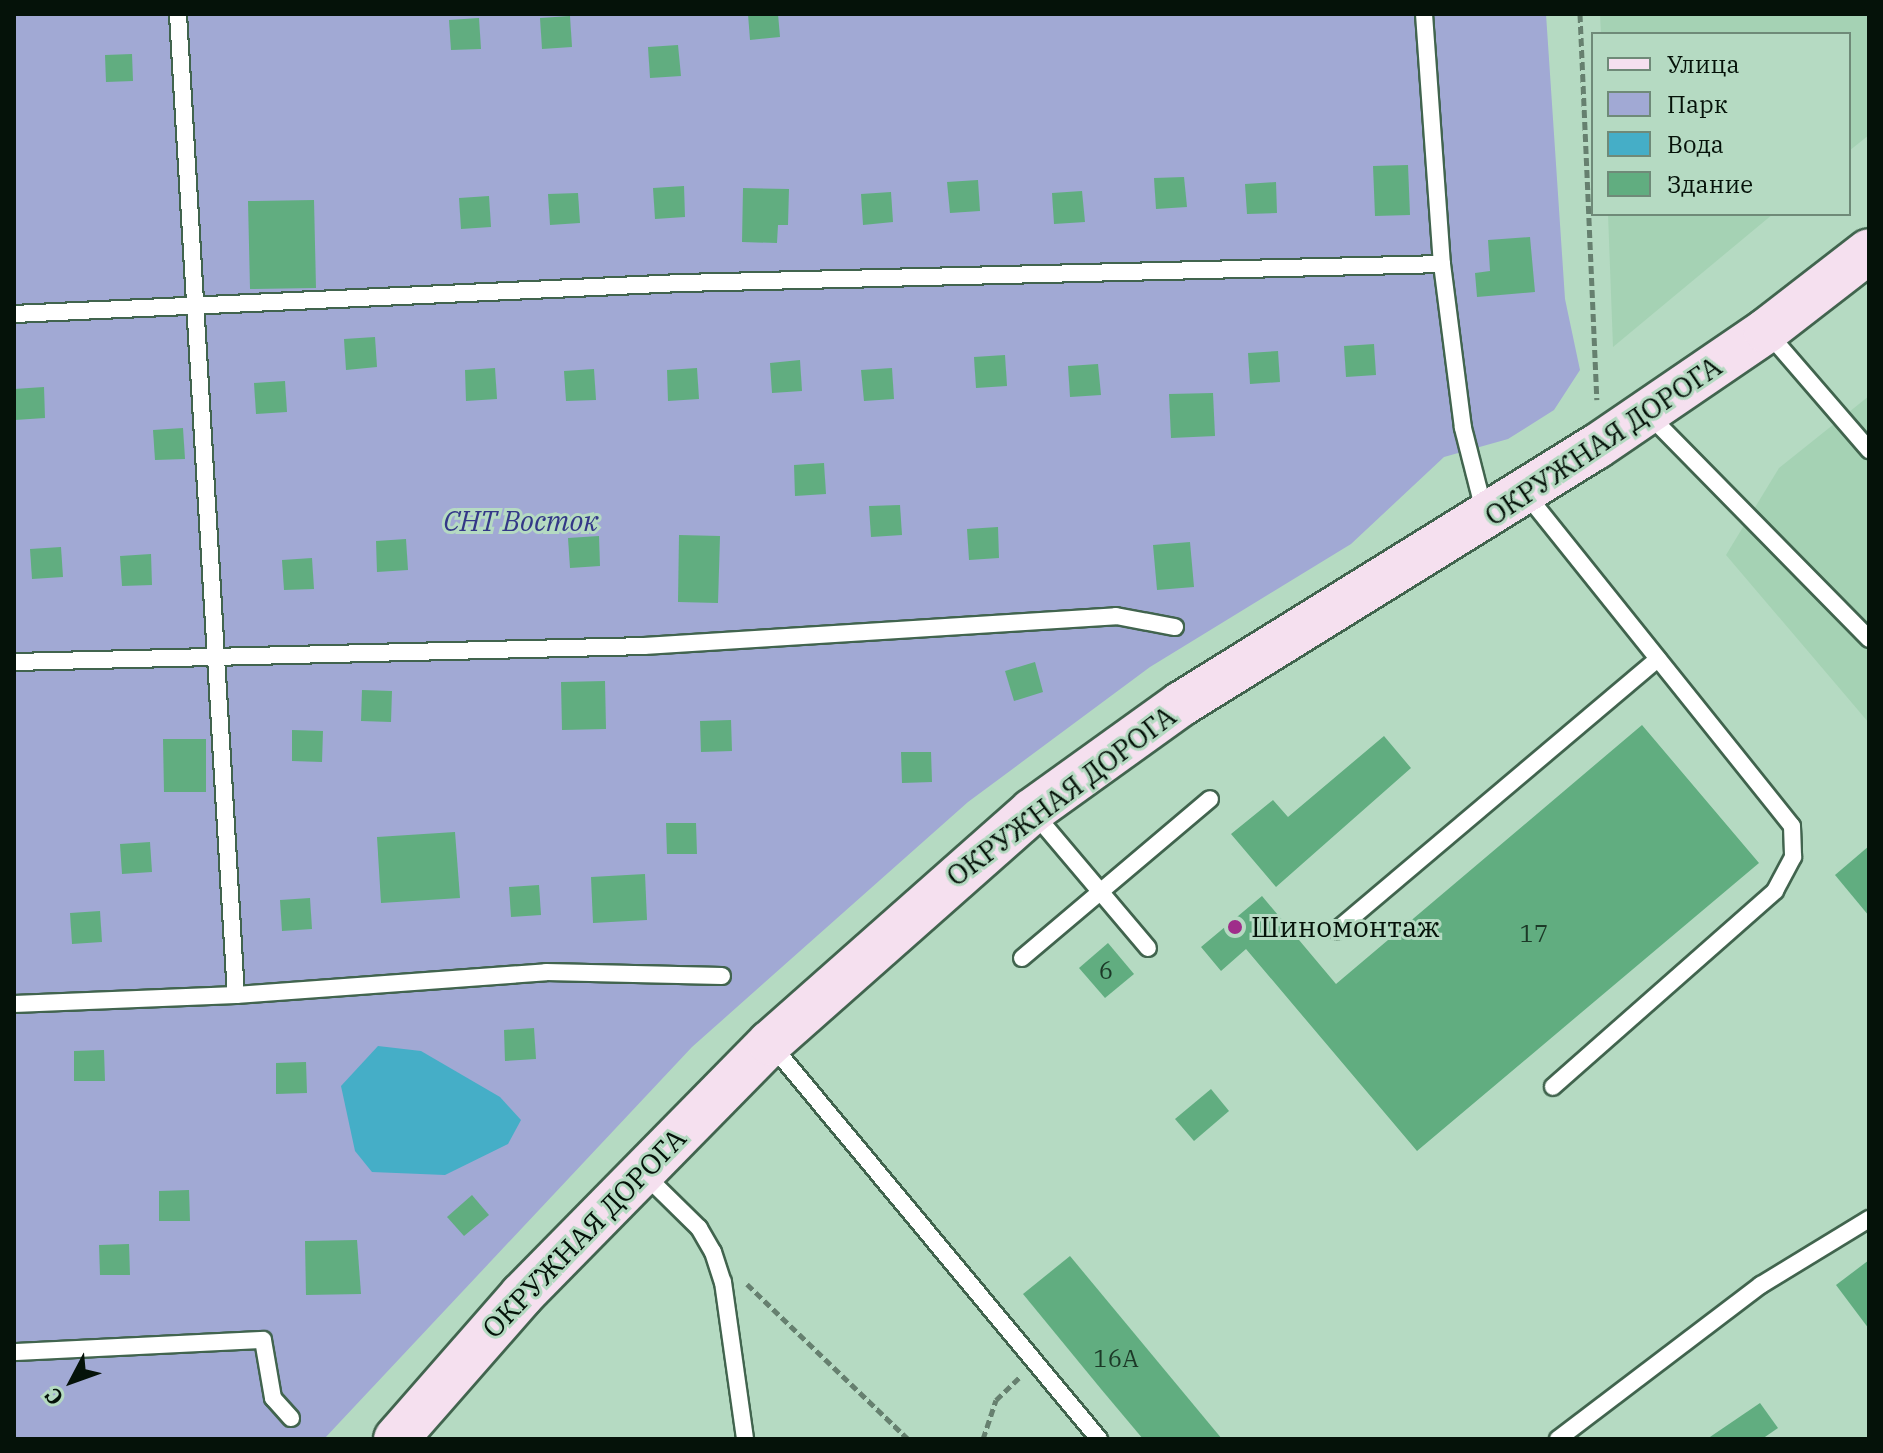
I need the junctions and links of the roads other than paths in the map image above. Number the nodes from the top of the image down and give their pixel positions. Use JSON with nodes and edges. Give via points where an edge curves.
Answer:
{"nodes":[{"id":1,"x":178,"y":14,"type":"edge"},
{"id":2,"x":1424,"y":14,"type":"edge"},
{"id":3,"x":1868,"y":255,"type":"edge"},
{"id":4,"x":1442,"y":264,"type":"junction"},
{"id":5,"x":199,"y":308,"type":"junction"},
{"id":6,"x":14,"y":314,"type":"edge"},
{"id":7,"x":1766,"y":331,"type":"junction"},
{"id":8,"x":1647,"y":413,"type":"junction"},
{"id":9,"x":1869,"y":450,"type":"edge"},
{"id":10,"x":1526,"y":494,"type":"junction"},
{"id":11,"x":1486,"y":520,"type":"junction"},
{"id":12,"x":1175,"y":627,"type":"dead end"},
{"id":13,"x":1869,"y":639,"type":"edge"},
{"id":14,"x":217,"y":654,"type":"junction"},
{"id":15,"x":1658,"y":659,"type":"junction"},
{"id":16,"x":14,"y":662,"type":"edge"},
{"id":17,"x":1210,"y":799,"type":"dead end"},
{"id":18,"x":1032,"y":811,"type":"junction"},
{"id":19,"x":1101,"y":891,"type":"junction"},
{"id":20,"x":1337,"y":930,"type":"dead end"},
{"id":21,"x":1148,"y":948,"type":"dead end"},
{"id":22,"x":1022,"y":958,"type":"dead end"},
{"id":23,"x":722,"y":976,"type":"dead end"},
{"id":24,"x":236,"y":995,"type":"junction"},
{"id":25,"x":14,"y":1004,"type":"edge"},
{"id":26,"x":770,"y":1043,"type":"junction"},
{"id":27,"x":1553,"y":1087,"type":"dead end"},
{"id":28,"x":641,"y":1171,"type":"junction"},
{"id":29,"x":1869,"y":1219,"type":"edge"},
{"id":30,"x":14,"y":1352,"type":"edge"},
{"id":31,"x":291,"y":1418,"type":"dead end"},
{"id":32,"x":396,"y":1439,"type":"edge"},
{"id":33,"x":745,"y":1439,"type":"edge"},
{"id":34,"x":1099,"y":1439,"type":"edge"},
{"id":35,"x":1558,"y":1439,"type":"edge"}],
"edges":[{"from":1,"to":5,"type":"lane"},
{"from":2,"to":4,"type":"lane"},
{"from":3,"to":7,"type":"main road","name":"ОКРУЖНАЯ ДОРОГА"},
{"from":4,"to":5,"type":"lane","via":[[682,283]]},
{"from":4,"to":11,"type":"lane","via":[[1463,428]]},
{"from":5,"to":6,"type":"lane"},
{"from":5,"to":14,"type":"lane"},
{"from":7,"to":8,"type":"main road","name":"ОКРУЖНАЯ ДОРОГА"},
{"from":7,"to":9,"type":"lane"},
{"from":8,"to":10,"type":"main road","name":"ОКРУЖНАЯ ДОРОГА"},
{"from":8,"to":13,"type":"lane"},
{"from":10,"to":11,"type":"main road","name":"ОКРУЖНАЯ ДОРОГА"},
{"from":10,"to":15,"type":"lane"},
{"from":11,"to":18,"type":"main road","name":"ОКРУЖНАЯ ДОРОГА","via":[[1181,704]]},
{"from":12,"to":14,"type":"lane","via":[[1116,616],[644,646]]},
{"from":14,"to":16,"type":"lane"},
{"from":14,"to":24,"type":"lane"},
{"from":15,"to":20,"type":"lane"},
{"from":15,"to":27,"type":"lane","via":[[1792,826],[1793,857],[1775,891]]},
{"from":17,"to":19,"type":"lane"},
{"from":18,"to":19,"type":"lane"},
{"from":18,"to":26,"type":"main road","name":"ОКРУЖНАЯ ДОРОГА"},
{"from":19,"to":21,"type":"lane"},
{"from":19,"to":22,"type":"lane"},
{"from":23,"to":24,"type":"lane","via":[[546,972]]},
{"from":24,"to":25,"type":"lane"},
{"from":26,"to":28,"type":"main road","name":"ОКРУЖНАЯ ДОРОГА"},
{"from":26,"to":34,"type":"lane"},
{"from":28,"to":32,"type":"main road","name":"ОКРУЖНАЯ ДОРОГА"},
{"from":28,"to":33,"type":"lane","via":[[699,1228],[713,1252],[723,1282]]},
{"from":29,"to":35,"type":"lane","via":[[1761,1285]]},
{"from":30,"to":31,"type":"lane","via":[[263,1340],[273,1398]]}]}
